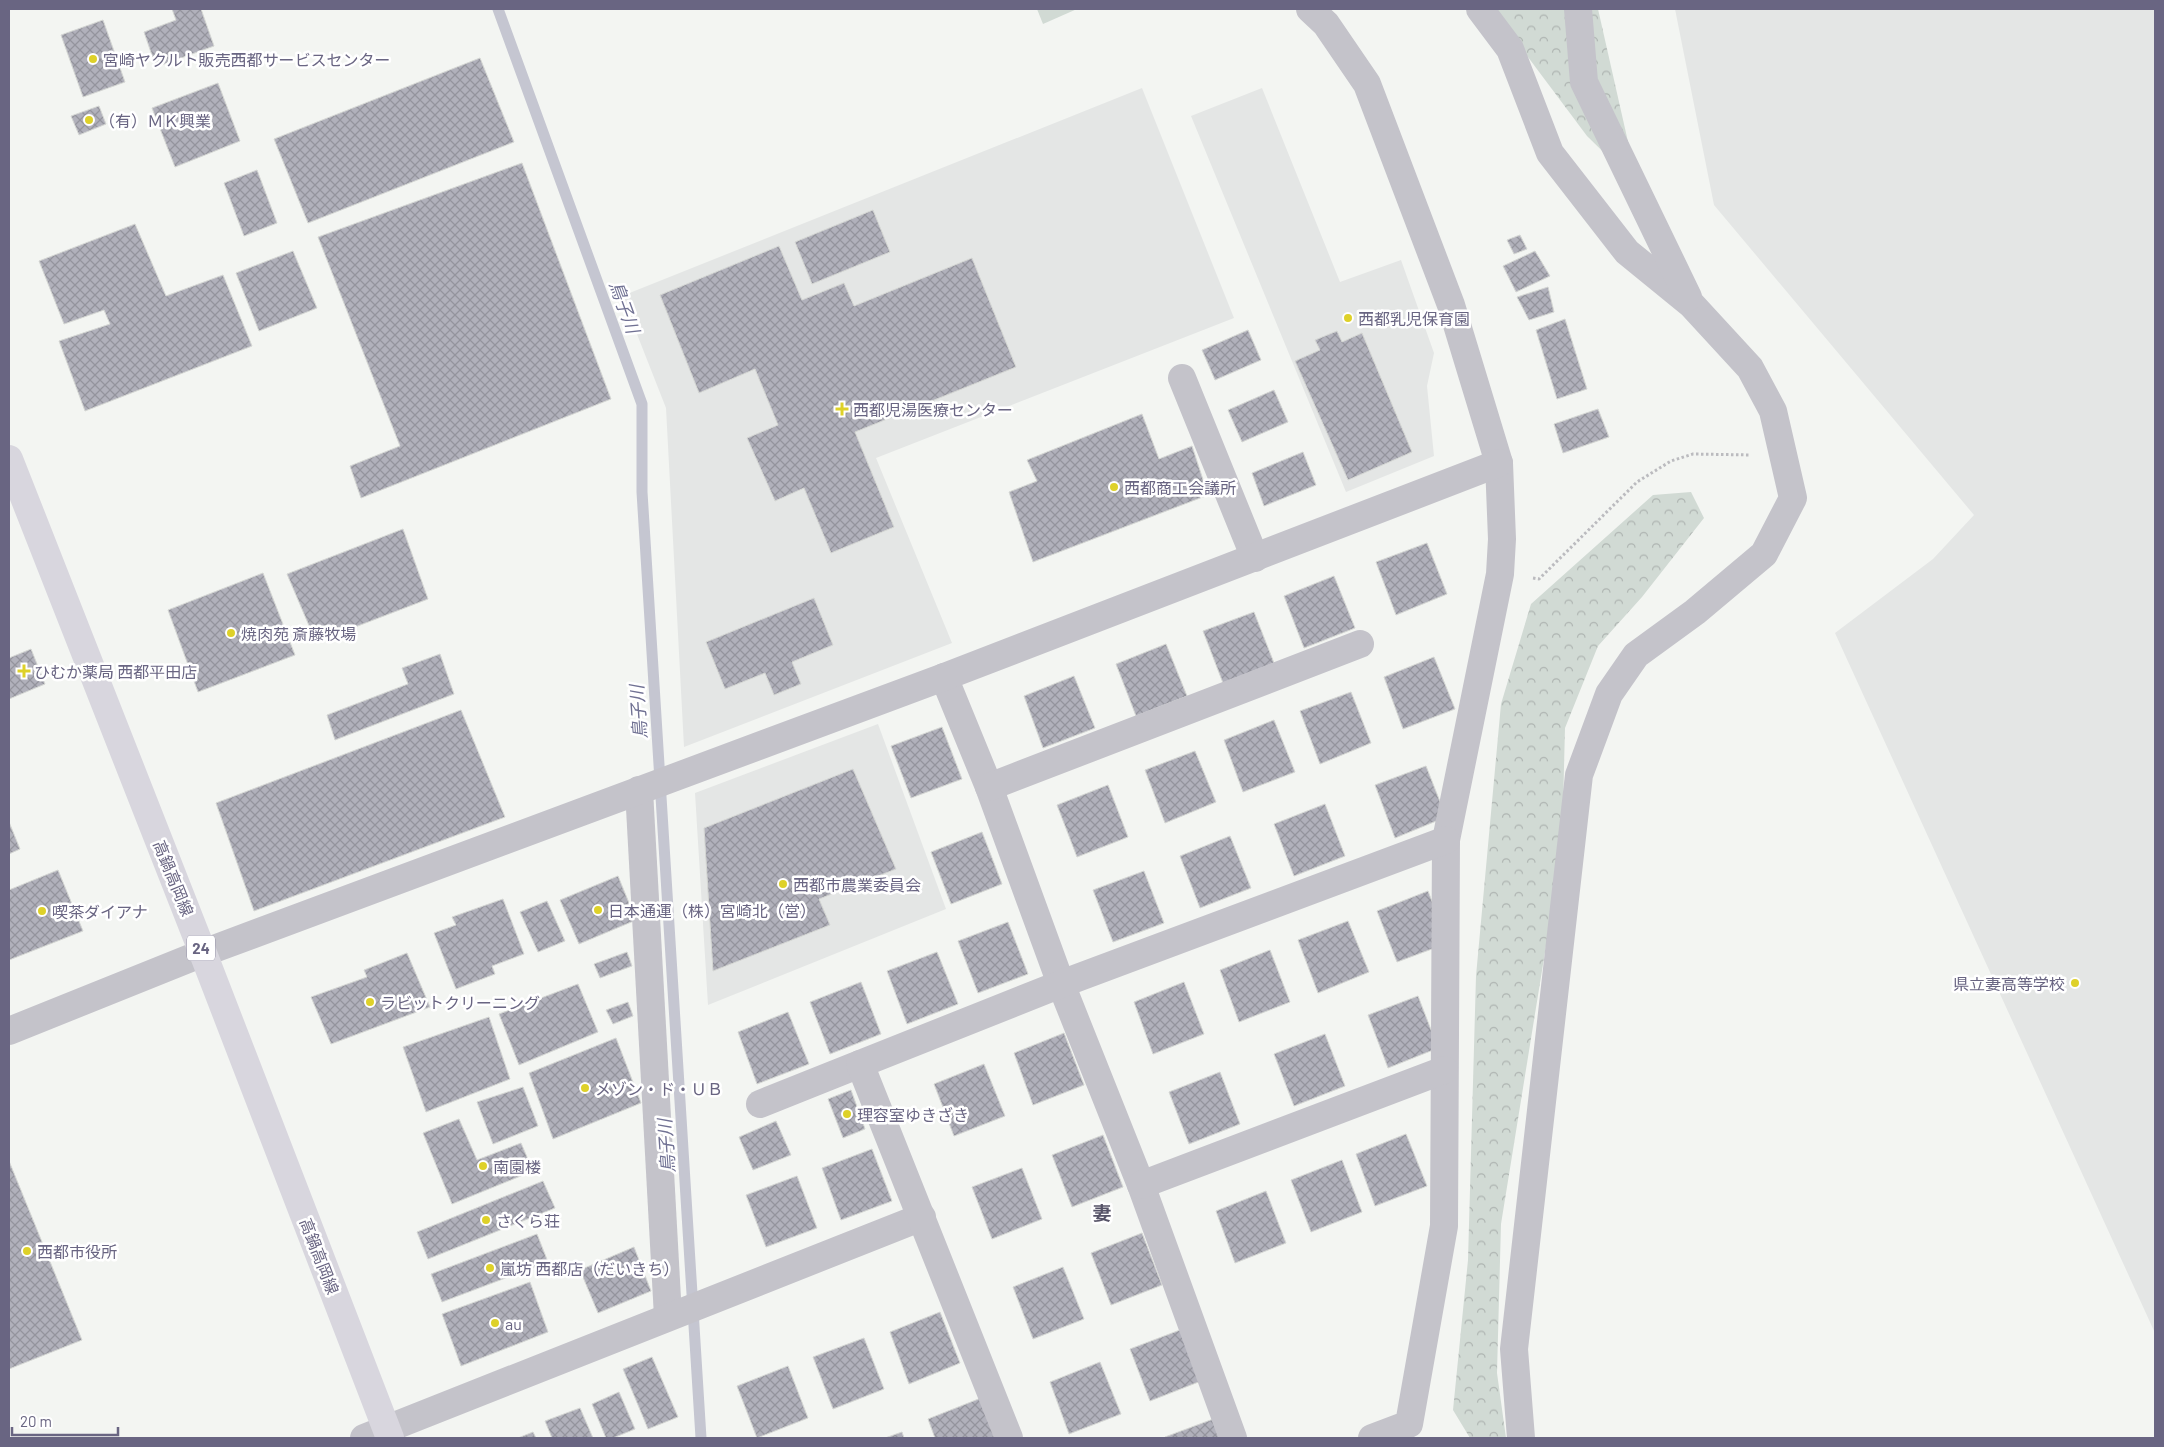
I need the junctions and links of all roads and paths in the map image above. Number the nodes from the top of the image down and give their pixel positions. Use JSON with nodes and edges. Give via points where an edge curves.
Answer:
{"nodes":[{"id":1,"x":1310,"y":9,"type":"edge"},
{"id":2,"x":1480,"y":9,"type":"edge"},
{"id":3,"x":1578,"y":9,"type":"edge"},
{"id":4,"x":1692,"y":305,"type":"junction"},
{"id":5,"x":1182,"y":378,"type":"dead end"},
{"id":6,"x":1783,"y":456,"type":"junction"},
{"id":7,"x":9,"y":459,"type":"edge"},
{"id":8,"x":1499,"y":463,"type":"junction"},
{"id":9,"x":1255,"y":558,"type":"junction"},
{"id":10,"x":1500,"y":574,"type":"junction"},
{"id":11,"x":1360,"y":644,"type":"dead end"},
{"id":12,"x":944,"y":677,"type":"junction"},
{"id":13,"x":989,"y":787,"type":"junction"},
{"id":14,"x":639,"y":790,"type":"junction"},
{"id":15,"x":1446,"y":840,"type":"junction"},
{"id":16,"x":204,"y":953,"type":"junction"},
{"id":17,"x":1061,"y":984,"type":"junction"},
{"id":18,"x":9,"y":1031,"type":"edge"},
{"id":19,"x":860,"y":1064,"type":"junction"},
{"id":20,"x":1444,"y":1070,"type":"junction"},
{"id":21,"x":760,"y":1104,"type":"dead end"},
{"id":22,"x":1141,"y":1185,"type":"junction"},
{"id":23,"x":922,"y":1216,"type":"junction"},
{"id":24,"x":668,"y":1317,"type":"junction"},
{"id":25,"x":1414,"y":1431,"type":"edge"},
{"id":26,"x":380,"y":1435,"type":"edge"},
{"id":27,"x":1009,"y":1438,"type":"edge"},
{"id":28,"x":1233,"y":1438,"type":"edge"},
{"id":29,"x":1372,"y":1438,"type":"edge"},
{"id":30,"x":1521,"y":1438,"type":"edge"}],
"edges":[{"from":1,"to":8,"type":"street","via":[[1326,24],[1366,84],[1451,305]]},
{"from":2,"to":4,"type":"street","via":[[1510,49],[1550,153],[1627,252]]},
{"from":3,"to":4,"type":"street","via":[[1584,82]]},
{"from":4,"to":6,"type":"street","via":[[1750,368],[1773,411]]},
{"from":5,"to":9,"type":"street"},
{"from":6,"to":10,"type":"path","via":[[1693,454],[1672,461],[1637,482],[1539,579]]},
{"from":6,"to":30,"type":"street","via":[[1793,498],[1764,554],[1636,655],[1609,694],[1579,775],[1514,1348]]},
{"from":7,"to":16,"type":"main road","name":"高鍋高岡線","number":"24"},
{"from":8,"to":9,"type":"street"},
{"from":8,"to":10,"type":"street"},
{"from":9,"to":12,"type":"street"},
{"from":10,"to":15,"type":"street"},
{"from":11,"to":13,"type":"street"},
{"from":12,"to":13,"type":"street"},
{"from":12,"to":14,"type":"street"},
{"from":13,"to":17,"type":"street"},
{"from":14,"to":16,"type":"street"},
{"from":14,"to":24,"type":"street"},
{"from":15,"to":17,"type":"street"},
{"from":15,"to":20,"type":"street"},
{"from":16,"to":18,"type":"street"},
{"from":16,"to":26,"type":"main road","name":"高鍋高岡線","number":"24"},
{"from":17,"to":19,"type":"street"},
{"from":17,"to":22,"type":"street"},
{"from":19,"to":21,"type":"street"},
{"from":19,"to":23,"type":"street"},
{"from":20,"to":22,"type":"street"},
{"from":20,"to":25,"type":"street","via":[[1444,1226]]},
{"from":22,"to":28,"type":"street"},
{"from":23,"to":24,"type":"street"},
{"from":23,"to":27,"type":"street"},
{"from":24,"to":26,"type":"street"},
{"from":25,"to":29,"type":"street"}]}
